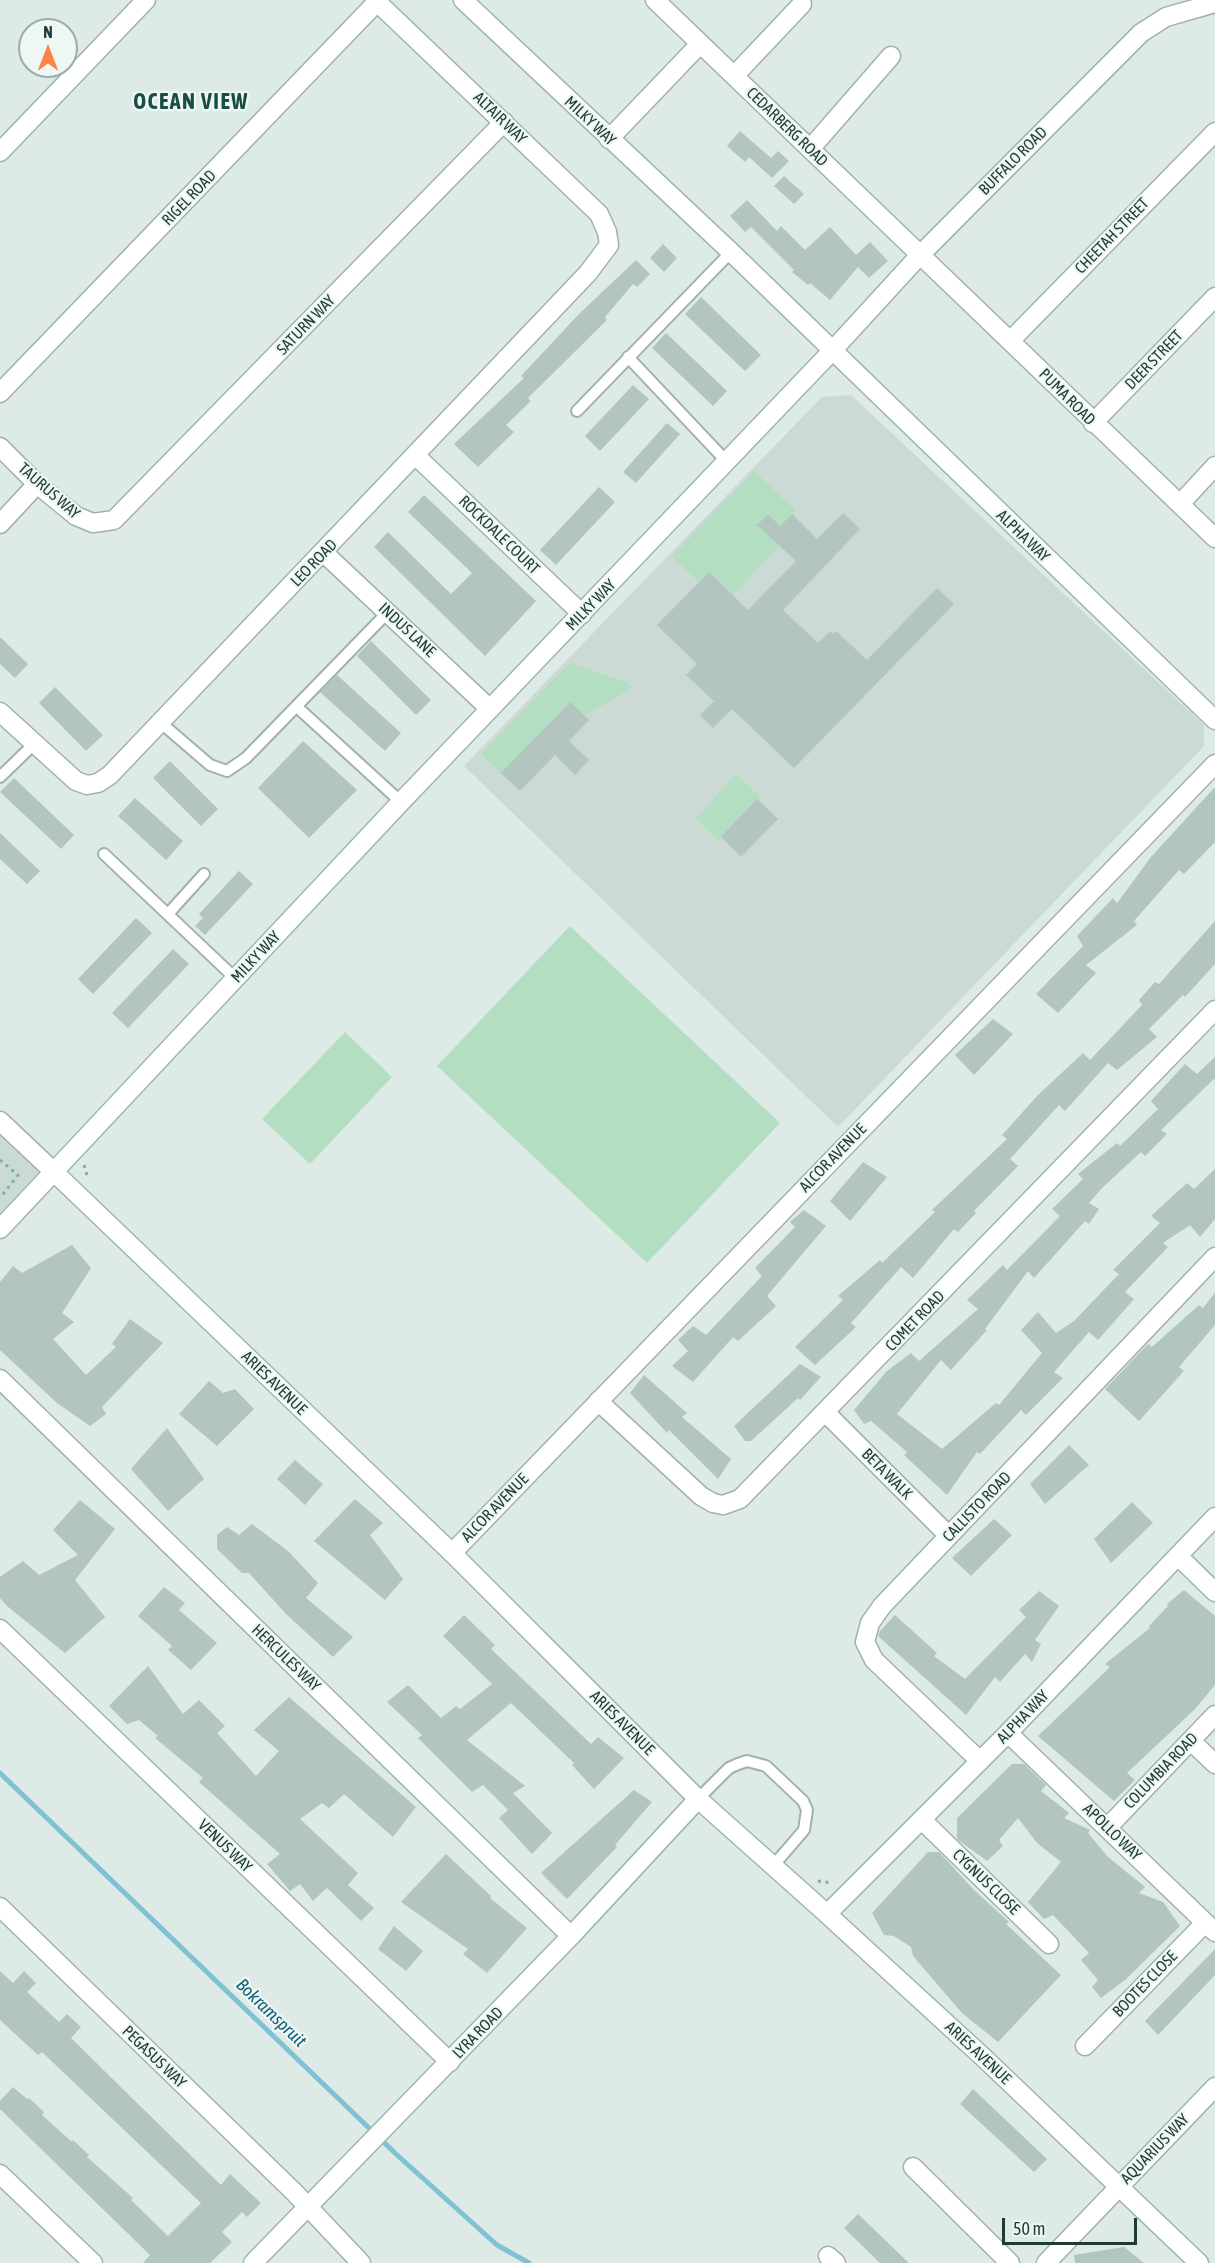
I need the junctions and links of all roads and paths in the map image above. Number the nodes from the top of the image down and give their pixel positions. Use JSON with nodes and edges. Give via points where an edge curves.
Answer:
{"nodes":[{"id":1,"x":146,"y":0,"type":"edge"},
{"id":2,"x":463,"y":0,"type":"edge"},
{"id":3,"x":655,"y":0,"type":"edge"},
{"id":4,"x":376,"y":1,"type":"edge"},
{"id":5,"x":1215,"y":3,"type":"edge"},
{"id":6,"x":802,"y":4,"type":"dead end"},
{"id":7,"x":700,"y":44,"type":"junction"},
{"id":8,"x":891,"y":56,"type":"dead end"},
{"id":9,"x":734,"y":76,"type":"junction"},
{"id":10,"x":504,"y":122,"type":"junction"},
{"id":11,"x":1215,"y":132,"type":"edge"},
{"id":12,"x":609,"y":139,"type":"junction"},
{"id":13,"x":810,"y":149,"type":"junction"},
{"id":14,"x":0,"y":152,"type":"edge"},
{"id":15,"x":609,"y":245,"type":"joint"},
{"id":16,"x":731,"y":252,"type":"junction"},
{"id":17,"x":920,"y":255,"type":"junction"},
{"id":18,"x":1215,"y":297,"type":"edge"},
{"id":19,"x":1011,"y":341,"type":"junction"},
{"id":20,"x":832,"y":351,"type":"junction"},
{"id":21,"x":628,"y":357,"type":"junction"},
{"id":22,"x":0,"y":393,"type":"edge"},
{"id":23,"x":577,"y":411,"type":"dead end"},
{"id":24,"x":1093,"y":423,"type":"junction"},
{"id":25,"x":0,"y":447,"type":"edge"},
{"id":26,"x":415,"y":455,"type":"junction"},
{"id":27,"x":728,"y":463,"type":"junction"},
{"id":28,"x":1215,"y":466,"type":"edge"},
{"id":29,"x":38,"y":484,"type":"junction"},
{"id":30,"x":1180,"y":504,"type":"junction"},
{"id":31,"x":104,"y":523,"type":"joint"},
{"id":32,"x":0,"y":524,"type":"edge"},
{"id":33,"x":1215,"y":538,"type":"edge"},
{"id":34,"x":324,"y":552,"type":"junction"},
{"id":35,"x":388,"y":612,"type":"junction"},
{"id":36,"x":582,"y":614,"type":"junction"},
{"id":37,"x":297,"y":707,"type":"junction"},
{"id":38,"x":490,"y":709,"type":"junction"},
{"id":39,"x":0,"y":712,"type":"edge"},
{"id":40,"x":1215,"y":720,"type":"edge"},
{"id":41,"x":160,"y":722,"type":"junction"},
{"id":42,"x":33,"y":744,"type":"junction"},
{"id":43,"x":1215,"y":764,"type":"edge"},
{"id":44,"x":0,"y":777,"type":"edge"},
{"id":45,"x":401,"y":802,"type":"junction"},
{"id":46,"x":104,"y":854,"type":"dead end"},
{"id":47,"x":204,"y":874,"type":"dead end"},
{"id":48,"x":168,"y":914,"type":"junction"},
{"id":49,"x":236,"y":979,"type":"junction"},
{"id":50,"x":1215,"y":1010,"type":"edge"},
{"id":51,"x":0,"y":1121,"type":"edge"},
{"id":52,"x":0,"y":1160,"type":"edge"},
{"id":53,"x":54,"y":1172,"type":"junction"},
{"id":54,"x":0,"y":1198,"type":"edge"},
{"id":55,"x":0,"y":1229,"type":"edge"},
{"id":56,"x":1215,"y":1257,"type":"edge"},
{"id":57,"x":0,"y":1379,"type":"edge"},
{"id":58,"x":598,"y":1401,"type":"junction"},
{"id":59,"x":826,"y":1413,"type":"junction"},
{"id":60,"x":1215,"y":1517,"type":"edge"},
{"id":61,"x":949,"y":1536,"type":"junction"},
{"id":62,"x":452,"y":1553,"type":"junction"},
{"id":63,"x":1178,"y":1556,"type":"junction"},
{"id":64,"x":1215,"y":1592,"type":"edge"},
{"id":65,"x":0,"y":1629,"type":"edge"},
{"id":66,"x":1215,"y":1715,"type":"edge"},
{"id":67,"x":1008,"y":1733,"type":"junction"},
{"id":68,"x":1191,"y":1740,"type":"junction"},
{"id":69,"x":980,"y":1761,"type":"junction"},
{"id":70,"x":1215,"y":1764,"type":"edge"},
{"id":71,"x":698,"y":1799,"type":"junction"},
{"id":72,"x":922,"y":1820,"type":"junction"},
{"id":73,"x":1107,"y":1828,"type":"junction"},
{"id":74,"x":773,"y":1866,"type":"junction"},
{"id":75,"x":0,"y":1907,"type":"edge"},
{"id":76,"x":827,"y":1914,"type":"junction"},
{"id":77,"x":1210,"y":1928,"type":"edge"},
{"id":78,"x":571,"y":1936,"type":"junction"},
{"id":79,"x":1049,"y":1944,"type":"dead end"},
{"id":80,"x":1085,"y":2046,"type":"dead end"},
{"id":81,"x":450,"y":2062,"type":"junction"},
{"id":82,"x":1215,"y":2087,"type":"edge"},
{"id":83,"x":913,"y":2167,"type":"dead end"},
{"id":84,"x":0,"y":2174,"type":"edge"},
{"id":85,"x":1119,"y":2186,"type":"junction"},
{"id":86,"x":308,"y":2207,"type":"junction"},
{"id":87,"x":93,"y":2263,"type":"edge"},
{"id":88,"x":254,"y":2263,"type":"edge"},
{"id":89,"x":361,"y":2263,"type":"edge"},
{"id":90,"x":1011,"y":2263,"type":"edge"},
{"id":91,"x":1046,"y":2263,"type":"edge"},
{"id":92,"x":1199,"y":2263,"type":"edge"}],
"edges":[{"from":1,"to":14,"type":"street"},
{"from":2,"to":12,"type":"street","name":"MILKY WAY"},
{"from":3,"to":7,"type":"street","name":"CEDARBERG ROAD"},
{"from":4,"to":10,"type":"street","name":"ALTAIR WAY"},
{"from":4,"to":22,"type":"street","name":"RIGEL ROAD"},
{"from":5,"to":17,"type":"street","name":"BUFFALO ROAD","via":[[1166,17],[1141,33]]},
{"from":6,"to":9,"type":"street"},
{"from":7,"to":9,"type":"street","name":"CEDARBERG ROAD"},
{"from":7,"to":12,"type":"street"},
{"from":8,"to":13,"type":"street"},
{"from":9,"to":13,"type":"street","name":"CEDARBERG ROAD"},
{"from":10,"to":15,"type":"street","name":"ALTAIR WAY","via":[[599,214]]},
{"from":10,"to":31,"type":"street","name":"SATURN WAY","via":[[122,514]]},
{"from":11,"to":19,"type":"street","name":"CHEETAH STREET"},
{"from":12,"to":16,"type":"street","name":"MILKY WAY"},
{"from":13,"to":17,"type":"street","name":"CEDARBERG ROAD"},
{"from":15,"to":26,"type":"street","name":"LEO ROAD","via":[[588,273]]},
{"from":16,"to":20,"type":"street","name":"MILKY WAY"},
{"from":16,"to":21,"type":"lane"},
{"from":17,"to":19,"type":"street","name":"PUMA ROAD"},
{"from":17,"to":20,"type":"street","name":"BUFFALO ROAD"},
{"from":18,"to":24,"type":"street","name":"DEER STREET"},
{"from":19,"to":24,"type":"street","name":"PUMA ROAD"},
{"from":20,"to":27,"type":"street","name":"MILKY WAY"},
{"from":20,"to":40,"type":"street","name":"ALPHA WAY"},
{"from":21,"to":23,"type":"lane"},
{"from":21,"to":27,"type":"lane"},
{"from":24,"to":30,"type":"street","name":"PUMA ROAD"},
{"from":25,"to":29,"type":"street","name":"TAURUS WAY"},
{"from":26,"to":34,"type":"street","name":"LEO ROAD"},
{"from":26,"to":36,"type":"street","name":"ROCKDALE COURT"},
{"from":27,"to":36,"type":"street","name":"MILKY WAY"},
{"from":28,"to":30,"type":"street"},
{"from":29,"to":31,"type":"street","name":"TAURUS WAY","via":[[84,521]]},
{"from":29,"to":32,"type":"street"},
{"from":30,"to":33,"type":"street","name":"PUMA ROAD"},
{"from":34,"to":35,"type":"street","name":"INDUS LANE"},
{"from":34,"to":41,"type":"street","name":"LEO ROAD"},
{"from":35,"to":37,"type":"lane"},
{"from":35,"to":38,"type":"street","name":"INDUS LANE"},
{"from":36,"to":38,"type":"street","name":"MILKY WAY"},
{"from":37,"to":41,"type":"lane","via":[[246,758],[227,771],[210,765]]},
{"from":37,"to":45,"type":"lane"},
{"from":38,"to":45,"type":"street","name":"MILKY WAY"},
{"from":39,"to":42,"type":"street","name":"LEO ROAD"},
{"from":41,"to":42,"type":"street","name":"LEO ROAD","via":[[110,775],[87,785],[76,781]]},
{"from":42,"to":44,"type":"lane"},
{"from":43,"to":58,"type":"street","name":"ALCOR AVENUE"},
{"from":45,"to":49,"type":"street","name":"MILKY WAY"},
{"from":46,"to":48,"type":"lane"},
{"from":47,"to":48,"type":"lane"},
{"from":48,"to":49,"type":"lane"},
{"from":49,"to":53,"type":"street","name":"MILKY WAY"},
{"from":50,"to":59,"type":"street","name":"COMET ROAD"},
{"from":51,"to":53,"type":"street","name":"ARIES AVENUE"},
{"from":52,"to":54,"type":"path","via":[[18,1175]]},
{"from":53,"to":55,"type":"street","name":"MILKY WAY"},
{"from":53,"to":62,"type":"street","name":"ARIES AVENUE"},
{"from":56,"to":61,"type":"street","name":"CALLISTO ROAD"},
{"from":57,"to":78,"type":"street","name":"HERCULES WAY"},
{"from":58,"to":59,"type":"street","name":"COMET ROAD","via":[[685,1485],[723,1505],[740,1499]]},
{"from":58,"to":62,"type":"street","name":"ALCOR AVENUE"},
{"from":59,"to":61,"type":"street","name":"BETA WALK"},
{"from":60,"to":63,"type":"street","name":"ALPHA WAY"},
{"from":61,"to":69,"type":"street","name":"CALLISTO ROAD","via":[[875,1615],[865,1642],[874,1660]]},
{"from":62,"to":71,"type":"street","name":"ARIES AVENUE"},
{"from":63,"to":64,"type":"street"},
{"from":63,"to":67,"type":"street","name":"ALPHA WAY"},
{"from":65,"to":81,"type":"street","name":"VENUS WAY"},
{"from":66,"to":68,"type":"street","name":"COLUMBIA ROAD"},
{"from":67,"to":69,"type":"street","name":"ALPHA WAY"},
{"from":67,"to":73,"type":"street","name":"APOLLO WAY"},
{"from":68,"to":70,"type":"street"},
{"from":68,"to":73,"type":"street","name":"COLUMBIA ROAD"},
{"from":69,"to":72,"type":"street","name":"ALPHA WAY"},
{"from":71,"to":74,"type":"street","name":"ARIES AVENUE"},
{"from":71,"to":74,"type":"lane","via":[[729,1768],[747,1761],[766,1766],[803,1801],[807,1810],[804,1830]]},
{"from":71,"to":78,"type":"street","name":"LYRA ROAD"},
{"from":72,"to":76,"type":"street","name":"ALPHA WAY"},
{"from":72,"to":79,"type":"street","name":"CYGNUS CLOSE"},
{"from":73,"to":77,"type":"street","name":"APOLLO WAY"},
{"from":74,"to":76,"type":"street","name":"ARIES AVENUE"},
{"from":75,"to":86,"type":"street","name":"PEGASUS WAY"},
{"from":76,"to":85,"type":"street","name":"ARIES AVENUE"},
{"from":77,"to":80,"type":"street","name":"BOOTES CLOSE"},
{"from":78,"to":81,"type":"street","name":"LYRA ROAD"},
{"from":81,"to":86,"type":"street","name":"LYRA ROAD"},
{"from":82,"to":85,"type":"street","name":"AQUARIUS WAY"},
{"from":83,"to":90,"type":"street"},
{"from":84,"to":87,"type":"street"},
{"from":85,"to":91,"type":"street","name":"AQUARIUS WAY"},
{"from":85,"to":92,"type":"street","name":"ARIES AVENUE"},
{"from":86,"to":88,"type":"street","name":"LYRA ROAD"},
{"from":86,"to":89,"type":"street","name":"PEGASUS WAY"}]}
